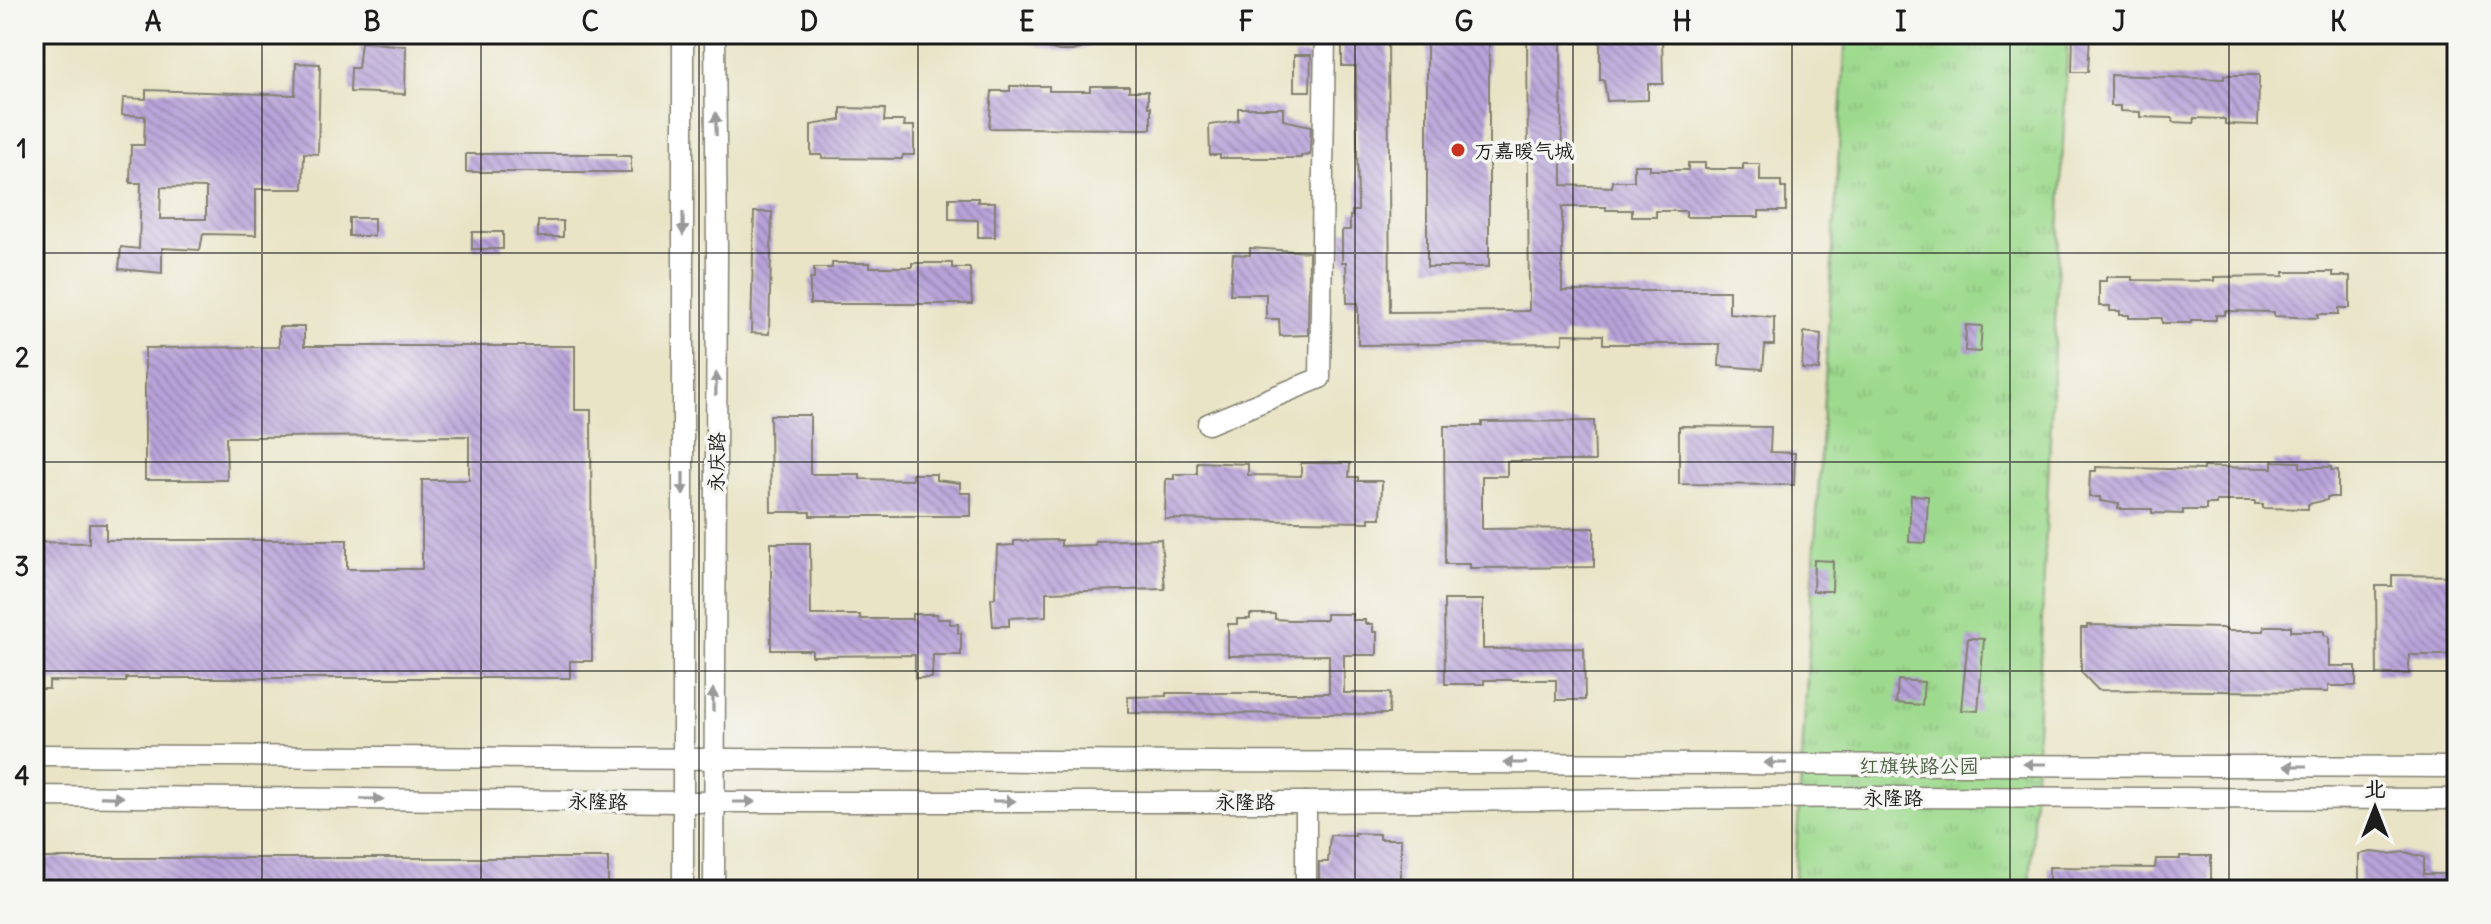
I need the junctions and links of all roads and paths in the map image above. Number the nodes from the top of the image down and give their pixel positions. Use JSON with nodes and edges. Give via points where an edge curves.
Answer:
{"nodes":[{"id":1,"x":683,"y":34,"type":"edge"},
{"id":2,"x":715,"y":34,"type":"edge"},
{"id":3,"x":1325,"y":34,"type":"edge"},
{"id":4,"x":1208,"y":424,"type":"dead end"},
{"id":5,"x":34,"y":755,"type":"edge"},
{"id":6,"x":684,"y":761,"type":"junction"},
{"id":7,"x":713,"y":761,"type":"junction"},
{"id":8,"x":2457,"y":767,"type":"edge"},
{"id":9,"x":34,"y":796,"type":"edge"},
{"id":10,"x":2457,"y":799,"type":"edge"},
{"id":11,"x":683,"y":802,"type":"junction"},
{"id":12,"x":714,"y":802,"type":"junction"},
{"id":13,"x":1306,"y":802,"type":"junction"},
{"id":14,"x":683,"y":890,"type":"edge"},
{"id":15,"x":714,"y":890,"type":"edge"},
{"id":16,"x":1306,"y":890,"type":"edge"}],
"edges":[{"from":1,"to":6,"type":"street","name":"永庆路","one_way":true},
{"from":7,"to":2,"type":"street","name":"永庆路","one_way":true},
{"from":3,"to":4,"type":"street","via":[[1320,378]]},
{"from":5,"to":6,"type":"street","name":"永隆路"},
{"from":6,"to":7,"type":"street","name":"永隆路"},
{"from":6,"to":11,"type":"street","name":"永庆路"},
{"from":8,"to":7,"type":"street","name":"永隆路","one_way":true},
{"from":7,"to":12,"type":"street","name":"永庆路"},
{"from":9,"to":11,"type":"street","name":"永隆路","one_way":true},
{"from":10,"to":13,"type":"street","name":"永隆路"},
{"from":11,"to":12,"type":"street","name":"永隆路"},
{"from":11,"to":14,"type":"street","name":"永庆路"},
{"from":12,"to":13,"type":"street","name":"永隆路","one_way":true},
{"from":12,"to":15,"type":"street","name":"永庆路"},
{"from":13,"to":16,"type":"street"}]}
